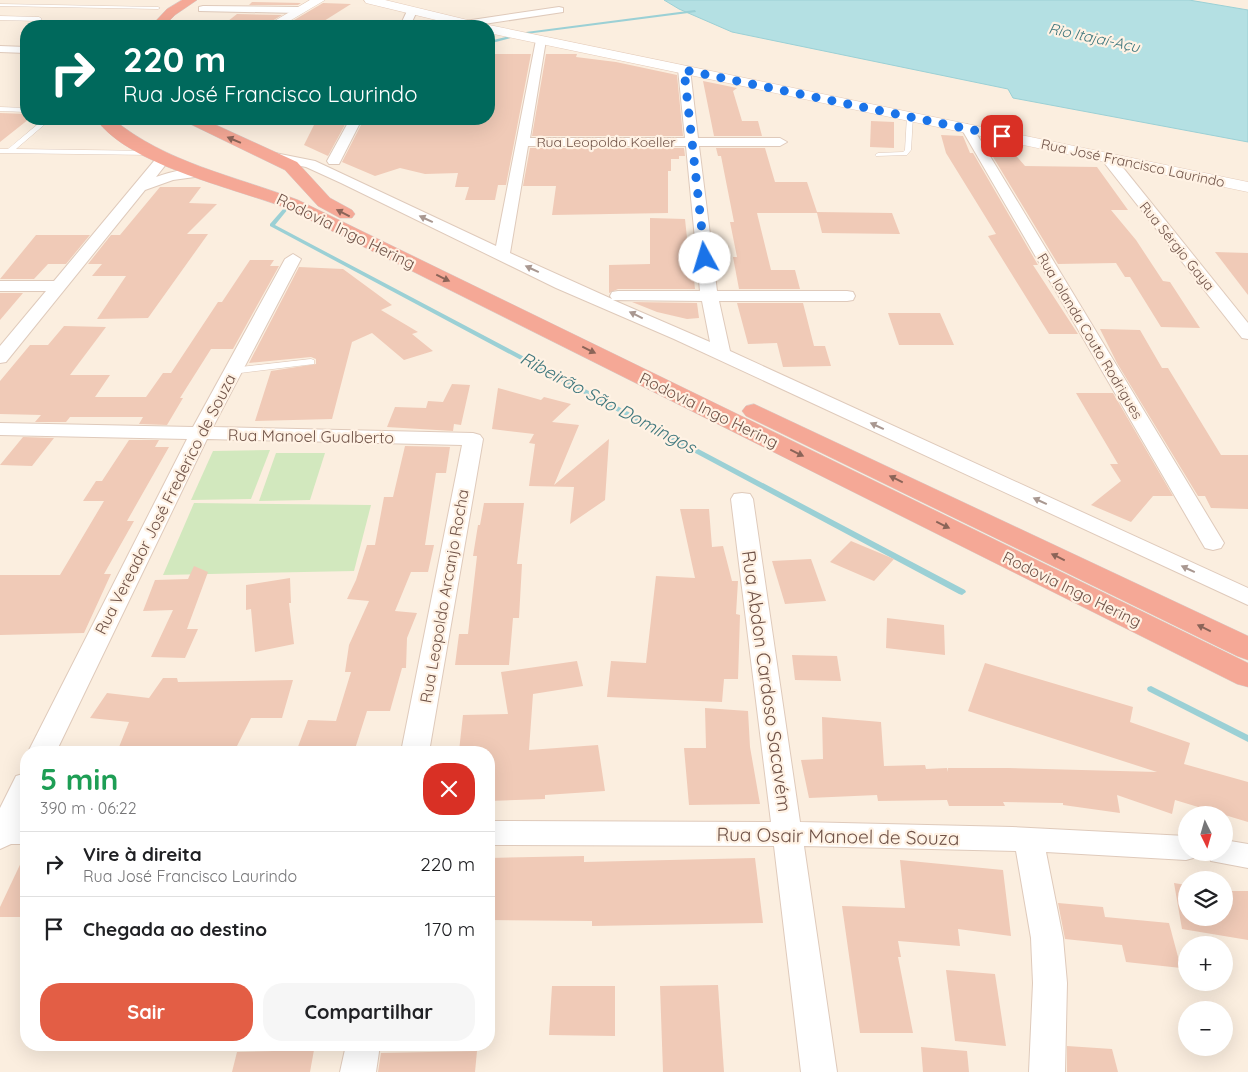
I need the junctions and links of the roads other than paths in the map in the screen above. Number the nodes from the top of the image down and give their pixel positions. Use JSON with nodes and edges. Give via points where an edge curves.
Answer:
{"nodes":[{"id":1,"x":190,"y":0,"type":"edge"},
{"id":2,"x":319,"y":0,"type":"edge"},
{"id":3,"x":370,"y":0,"type":"edge"},
{"id":4,"x":162,"y":4,"type":"edge"},
{"id":5,"x":0,"y":5,"type":"edge"},
{"id":6,"x":203,"y":9,"type":"dead end"},
{"id":7,"x":298,"y":10,"type":"junction"},
{"id":8,"x":559,"y":10,"type":"dead end"},
{"id":9,"x":412,"y":11,"type":"junction"},
{"id":10,"x":0,"y":18,"type":"edge"},
{"id":11,"x":39,"y":19,"type":"dead end"},
{"id":12,"x":143,"y":20,"type":"dead end"},
{"id":13,"x":163,"y":20,"type":"edge"},
{"id":14,"x":282,"y":20,"type":"edge"},
{"id":15,"x":407,"y":20,"type":"edge"},
{"id":16,"x":449,"y":20,"type":"edge"},
{"id":17,"x":495,"y":21,"type":"edge"},
{"id":18,"x":495,"y":30,"type":"edge"},
{"id":19,"x":541,"y":40,"type":"junction"},
{"id":20,"x":0,"y":49,"type":"edge"},
{"id":21,"x":20,"y":50,"type":"edge"},
{"id":22,"x":684,"y":70,"type":"junction"},
{"id":23,"x":0,"y":109,"type":"edge"},
{"id":24,"x":20,"y":110,"type":"edge"},
{"id":25,"x":910,"y":116,"type":"junction"},
{"id":26,"x":41,"y":125,"type":"edge"},
{"id":27,"x":110,"y":125,"type":"edge"},
{"id":28,"x":207,"y":125,"type":"edge"},
{"id":29,"x":353,"y":125,"type":"edge"},
{"id":30,"x":967,"y":128,"type":"junction"},
{"id":31,"x":522,"y":142,"type":"junction"},
{"id":32,"x":692,"y":142,"type":"junction"},
{"id":33,"x":780,"y":142,"type":"dead end"},
{"id":34,"x":0,"y":151,"type":"edge"},
{"id":35,"x":10,"y":151,"type":"junction"},
{"id":36,"x":159,"y":155,"type":"junction"},
{"id":37,"x":878,"y":155,"type":"dead end"},
{"id":38,"x":274,"y":157,"type":"junction"},
{"id":39,"x":1107,"y":157,"type":"junction"},
{"id":40,"x":334,"y":161,"type":"dead end"},
{"id":41,"x":197,"y":173,"type":"junction"},
{"id":42,"x":221,"y":180,"type":"junction"},
{"id":43,"x":141,"y":187,"type":"junction"},
{"id":44,"x":1248,"y":187,"type":"edge"},
{"id":45,"x":502,"y":255,"type":"junction"},
{"id":46,"x":293,"y":259,"type":"dead end"},
{"id":47,"x":0,"y":286,"type":"edge"},
{"id":48,"x":59,"y":286,"type":"junction"},
{"id":49,"x":618,"y":296,"type":"dead end"},
{"id":50,"x":709,"y":296,"type":"junction"},
{"id":51,"x":847,"y":296,"type":"dead end"},
{"id":52,"x":1248,"y":334,"type":"edge"},
{"id":53,"x":722,"y":354,"type":"junction"},
{"id":54,"x":0,"y":358,"type":"edge"},
{"id":55,"x":311,"y":362,"type":"dead end"},
{"id":56,"x":232,"y":371,"type":"junction"},
{"id":57,"x":0,"y":429,"type":"edge"},
{"id":58,"x":200,"y":433,"type":"junction"},
{"id":59,"x":473,"y":439,"type":"joint"},
{"id":60,"x":742,"y":499,"type":"dead end"},
{"id":61,"x":1213,"y":543,"type":"dead end"},
{"id":62,"x":1248,"y":597,"type":"edge"},
{"id":63,"x":1248,"y":649,"type":"edge"},
{"id":64,"x":1248,"y":676,"type":"edge"},
{"id":65,"x":45,"y":746,"type":"edge"},
{"id":66,"x":416,"y":746,"type":"edge"},
{"id":67,"x":20,"y":799,"type":"edge"},
{"id":68,"x":7,"y":833,"type":"edge"},
{"id":69,"x":495,"y":833,"type":"edge"},
{"id":70,"x":788,"y":834,"type":"junction"},
{"id":71,"x":1029,"y":840,"type":"junction"},
{"id":72,"x":1178,"y":848,"type":"edge"},
{"id":73,"x":1233,"y":854,"type":"edge"},
{"id":74,"x":1248,"y":856,"type":"edge"},
{"id":75,"x":362,"y":1051,"type":"edge"},
{"id":76,"x":358,"y":1072,"type":"edge"},
{"id":77,"x":820,"y":1072,"type":"edge"},
{"id":78,"x":1046,"y":1072,"type":"edge"}],
"edges":[{"from":1,"to":13,"type":"highway"},
{"from":2,"to":7,"type":"main road"},
{"from":3,"to":9,"type":"main road"},
{"from":4,"to":5,"type":"lane"},
{"from":4,"to":12,"type":"highway"},
{"from":6,"to":7,"type":"street"},
{"from":7,"to":14,"type":"main road"},
{"from":8,"to":17,"type":"street"},
{"from":9,"to":15,"type":"street"},
{"from":9,"to":16,"type":"main road"},
{"from":10,"to":11,"type":"lane"},
{"from":18,"to":19,"type":"main road","name":"Rua José Francisco Laurindo"},
{"from":19,"to":22,"type":"main road","name":"Rua José Francisco Laurindo"},
{"from":19,"to":31,"type":"street"},
{"from":20,"to":21,"type":"street"},
{"from":22,"to":25,"type":"main road","name":"Rua José Francisco Laurindo"},
{"from":22,"to":32,"type":"street"},
{"from":23,"to":24,"type":"lane"},
{"from":25,"to":30,"type":"main road","name":"Rua José Francisco Laurindo"},
{"from":25,"to":37,"type":"lane","via":[[905,154]]},
{"from":26,"to":35,"type":"lane"},
{"from":27,"to":36,"type":"highway","name":"Rodovia Ingo Hering"},
{"from":38,"to":28,"type":"highway","name":"Rodovia Ingo Hering","one_way":true},
{"from":29,"to":40,"type":"street"},
{"from":30,"to":39,"type":"main road","name":"Rua José Francisco Laurindo"},
{"from":30,"to":61,"type":"street","name":"Rua Iolanda Couto Rodrigues"},
{"from":31,"to":32,"type":"street","name":"Rua Leopoldo Koeller"},
{"from":31,"to":45,"type":"street"},
{"from":32,"to":33,"type":"street","name":"Rua Leopoldo Koeller"},
{"from":32,"to":50,"type":"street"},
{"from":34,"to":35,"type":"lane"},
{"from":35,"to":36,"type":"lane"},
{"from":36,"to":41,"type":"highway","name":"Rodovia Ingo Hering"},
{"from":36,"to":43,"type":"street"},
{"from":38,"to":42,"type":"highway","via":[[277,162],[274,168],[262,174]]},
{"from":45,"to":38,"type":"street","one_way":true,"via":[[310,164]]},
{"from":63,"to":38,"type":"highway","name":"Rodovia Ingo Hering","one_way":true,"via":[[490,281],[341,212],[324,202],[291,166]]},
{"from":39,"to":44,"type":"main road","name":"Rua José Francisco Laurindo"},
{"from":39,"to":52,"type":"street","name":"Rua Sérgio Gaya"},
{"from":41,"to":42,"type":"highway","name":"Rodovia Ingo Hering"},
{"from":41,"to":43,"type":"street","via":[[171,176]]},
{"from":42,"to":64,"type":"highway","name":"Rodovia Ingo Hering","one_way":true,"via":[[299,207]]},
{"from":43,"to":48,"type":"street"},
{"from":53,"to":45,"type":"street","one_way":true},
{"from":46,"to":56,"type":"street","name":"Rua Vereador José Frederico de Souza"},
{"from":47,"to":48,"type":"street"},
{"from":48,"to":54,"type":"street"},
{"from":49,"to":50,"type":"street"},
{"from":50,"to":51,"type":"street"},
{"from":50,"to":53,"type":"street"},
{"from":62,"to":53,"type":"street","one_way":true},
{"from":55,"to":56,"type":"lane"},
{"from":56,"to":58,"type":"street","name":"Rua Vereador José Frederico de Souza"},
{"from":57,"to":58,"type":"street","name":"Rua Manoel Gualberto"},
{"from":58,"to":59,"type":"street","name":"Rua Manoel Gualberto"},
{"from":58,"to":65,"type":"street","name":"Rua Vereador José Frederico de Souza"},
{"from":59,"to":66,"type":"street","name":"Rua Leopoldo Arcanjo Rocha"},
{"from":60,"to":70,"type":"street","name":"Rua Abdon Cardoso Sacavém"},
{"from":67,"to":68,"type":"street"},
{"from":69,"to":70,"type":"street","name":"Rua Osair Manoel de Souza"},
{"from":70,"to":71,"type":"street","name":"Rua Osair Manoel de Souza"},
{"from":70,"to":77,"type":"street","name":"Rua Abdon Cardoso Sacavém"},
{"from":71,"to":72,"type":"street","name":"Rua Osair Manoel de Souza"},
{"from":71,"to":78,"type":"street","via":[[1047,938],[1050,982]]},
{"from":73,"to":74,"type":"street"},
{"from":75,"to":76,"type":"street"}]}
